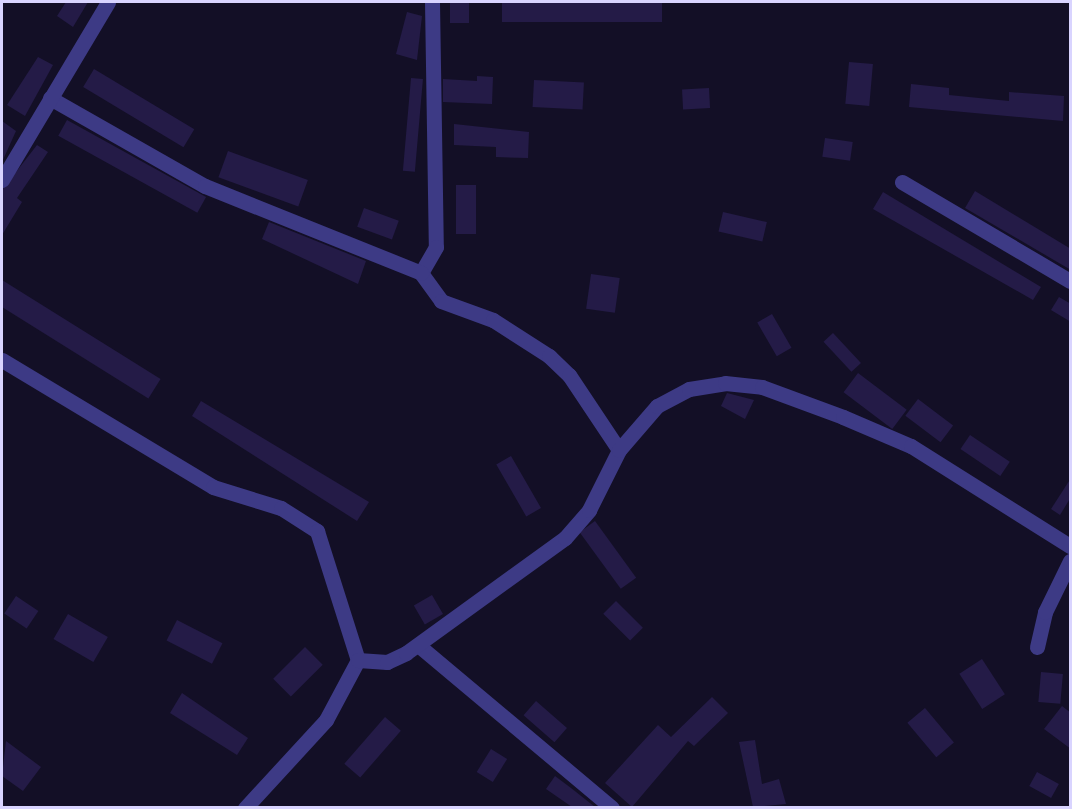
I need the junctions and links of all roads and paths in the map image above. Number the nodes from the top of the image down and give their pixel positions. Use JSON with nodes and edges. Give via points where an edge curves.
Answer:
{"nodes":[{"id":1,"x":108,"y":2,"type":"edge"},
{"id":2,"x":432,"y":2,"type":"edge"},
{"id":3,"x":50,"y":98,"type":"junction"},
{"id":4,"x":2,"y":180,"type":"edge"},
{"id":5,"x":902,"y":182,"type":"dead end"},
{"id":6,"x":421,"y":273,"type":"junction"},
{"id":7,"x":1071,"y":281,"type":"edge"},
{"id":8,"x":2,"y":360,"type":"edge"},
{"id":9,"x":619,"y":450,"type":"junction"},
{"id":10,"x":1071,"y":546,"type":"edge"},
{"id":11,"x":1071,"y":561,"type":"edge"},
{"id":12,"x":417,"y":645,"type":"junction"},
{"id":13,"x":1037,"y":647,"type":"dead end"},
{"id":14,"x":358,"y":660,"type":"junction"},
{"id":15,"x":245,"y":807,"type":"edge"},
{"id":16,"x":612,"y":807,"type":"edge"}],
"edges":[{"from":1,"to":3,"type":"street"},
{"from":2,"to":6,"type":"street","via":[[436,247]]},
{"from":3,"to":4,"type":"street"},
{"from":3,"to":6,"type":"street","via":[[205,186]]},
{"from":5,"to":7,"type":"street"},
{"from":6,"to":9,"type":"street","via":[[441,301],[493,320],[549,356],[569,375]]},
{"from":8,"to":14,"type":"street","via":[[213,487],[281,508],[317,531]]},
{"from":9,"to":10,"type":"street","via":[[657,406],[689,389],[725,383],[762,387],[911,446]]},
{"from":9,"to":12,"type":"street","via":[[589,510],[565,538]]},
{"from":11,"to":13,"type":"street","via":[[1045,612]]},
{"from":12,"to":14,"type":"street","via":[[387,662]]},
{"from":12,"to":16,"type":"street"},
{"from":14,"to":15,"type":"street","via":[[326,720]]}]}
